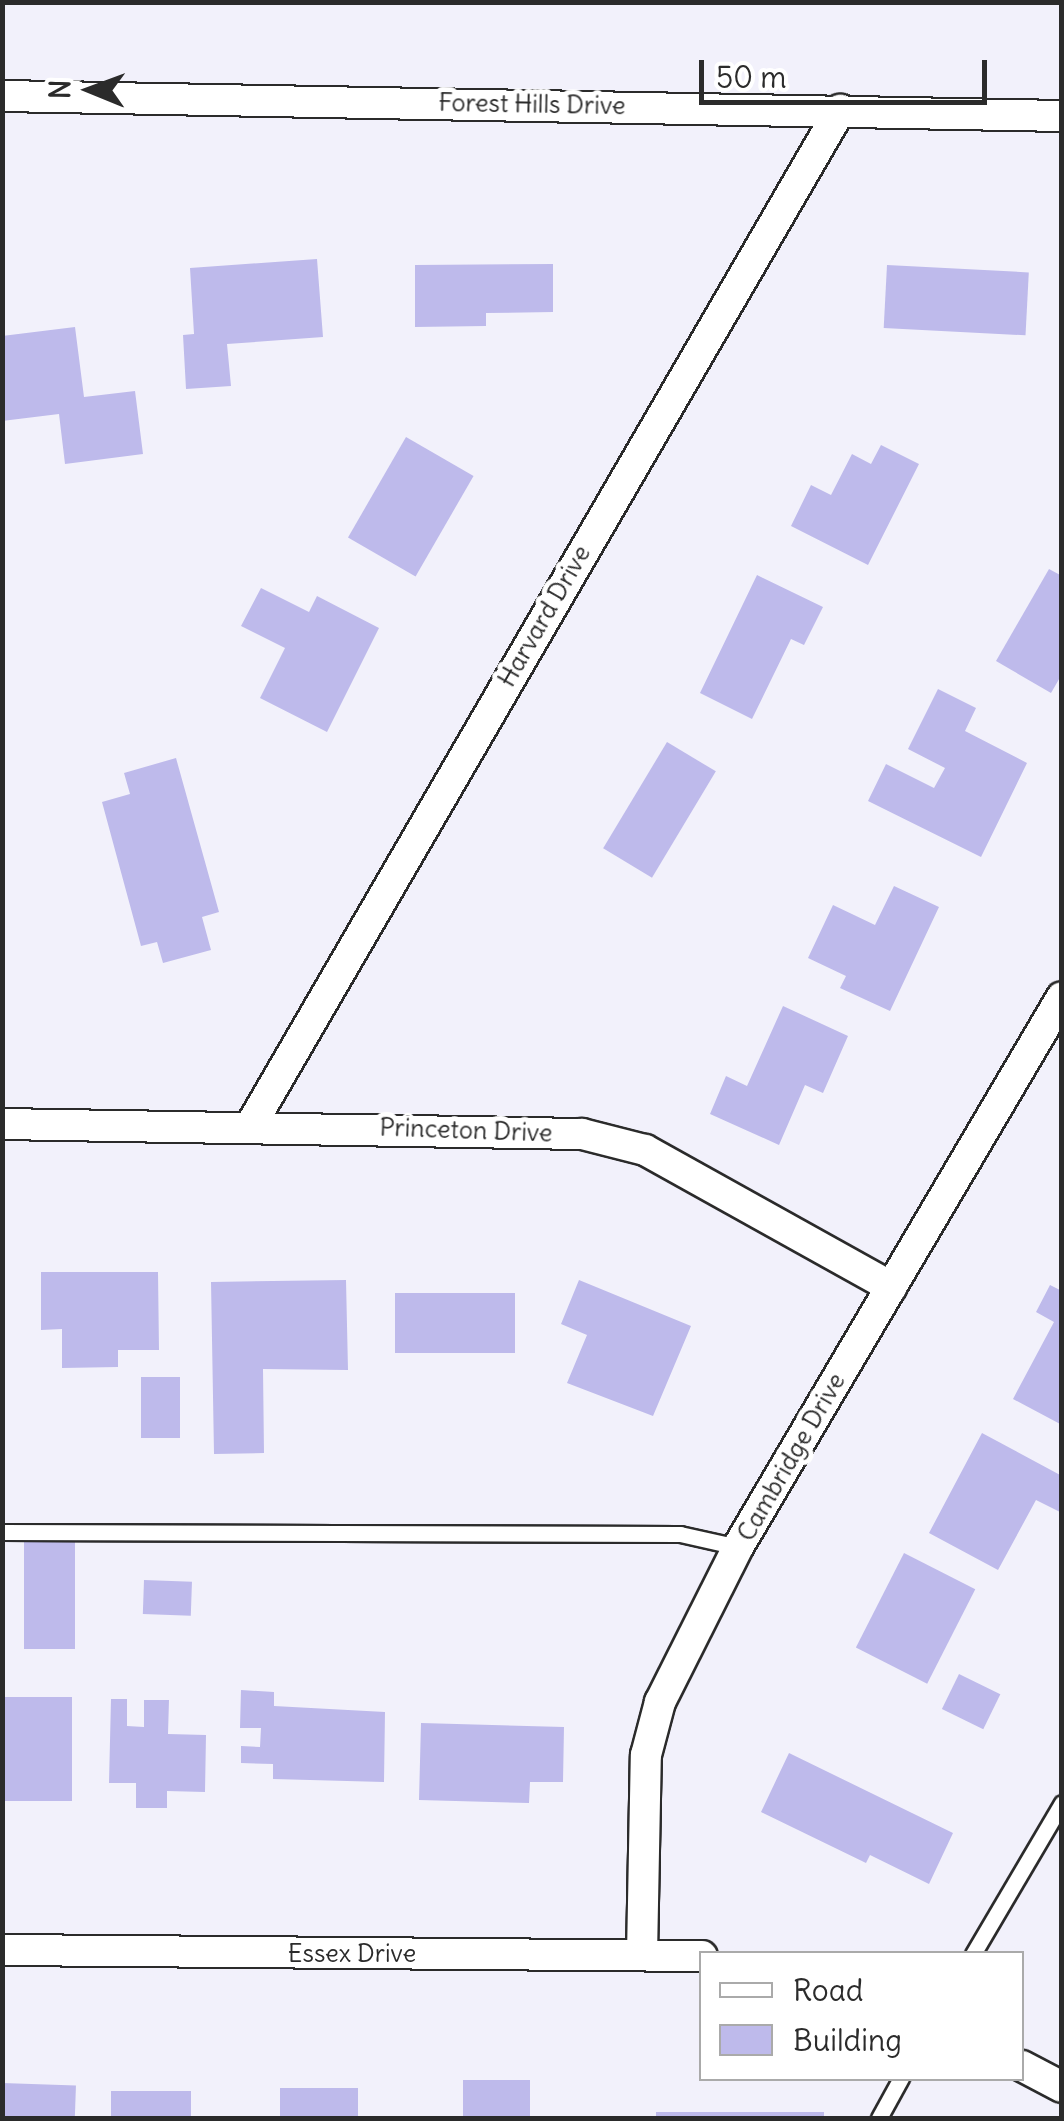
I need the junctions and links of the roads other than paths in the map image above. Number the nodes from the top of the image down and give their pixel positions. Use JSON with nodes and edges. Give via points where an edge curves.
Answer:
{"nodes":[{"id":1,"x":2,"y":96,"type":"edge"},
{"id":2,"x":840,"y":110,"type":"junction"},
{"id":3,"x":1062,"y":116,"type":"edge"},
{"id":4,"x":1062,"y":997,"type":"edge"},
{"id":5,"x":2,"y":1124,"type":"edge"},
{"id":6,"x":252,"y":1125,"type":"junction"},
{"id":7,"x":891,"y":1287,"type":"junction"},
{"id":8,"x":2,"y":1532,"type":"edge"},
{"id":9,"x":738,"y":1547,"type":"junction"},
{"id":10,"x":1062,"y":1803,"type":"edge"},
{"id":11,"x":2,"y":1950,"type":"edge"},
{"id":12,"x":975,"y":1951,"type":"edge"},
{"id":13,"x":642,"y":1955,"type":"junction"},
{"id":14,"x":699,"y":1956,"type":"edge"},
{"id":15,"x":1024,"y":2067,"type":"edge"},
{"id":16,"x":899,"y":2081,"type":"edge"},
{"id":17,"x":1062,"y":2087,"type":"edge"},
{"id":18,"x":879,"y":2118,"type":"edge"}],
"edges":[{"from":1,"to":2,"type":"street","name":"Forest Hills Drive"},
{"from":2,"to":3,"type":"street","name":"Forest Hills Drive"},
{"from":2,"to":6,"type":"street","name":"Harvard Drive"},
{"from":4,"to":7,"type":"street","name":"Cambridge Drive"},
{"from":5,"to":6,"type":"street","name":"Princeton Drive"},
{"from":6,"to":7,"type":"street","name":"Princeton Drive","via":[[582,1134],[619,1141]]},
{"from":7,"to":9,"type":"street","name":"Cambridge Drive"},
{"from":8,"to":9,"type":"lane","via":[[680,1534]]},
{"from":9,"to":13,"type":"street","name":"Cambridge Drive","via":[[651,1728],[643,1790]]},
{"from":10,"to":12,"type":"lane"},
{"from":11,"to":13,"type":"street","name":"Essex Drive"},
{"from":13,"to":14,"type":"street","name":"Essex Drive"},
{"from":15,"to":17,"type":"street"},
{"from":16,"to":18,"type":"lane"}]}
